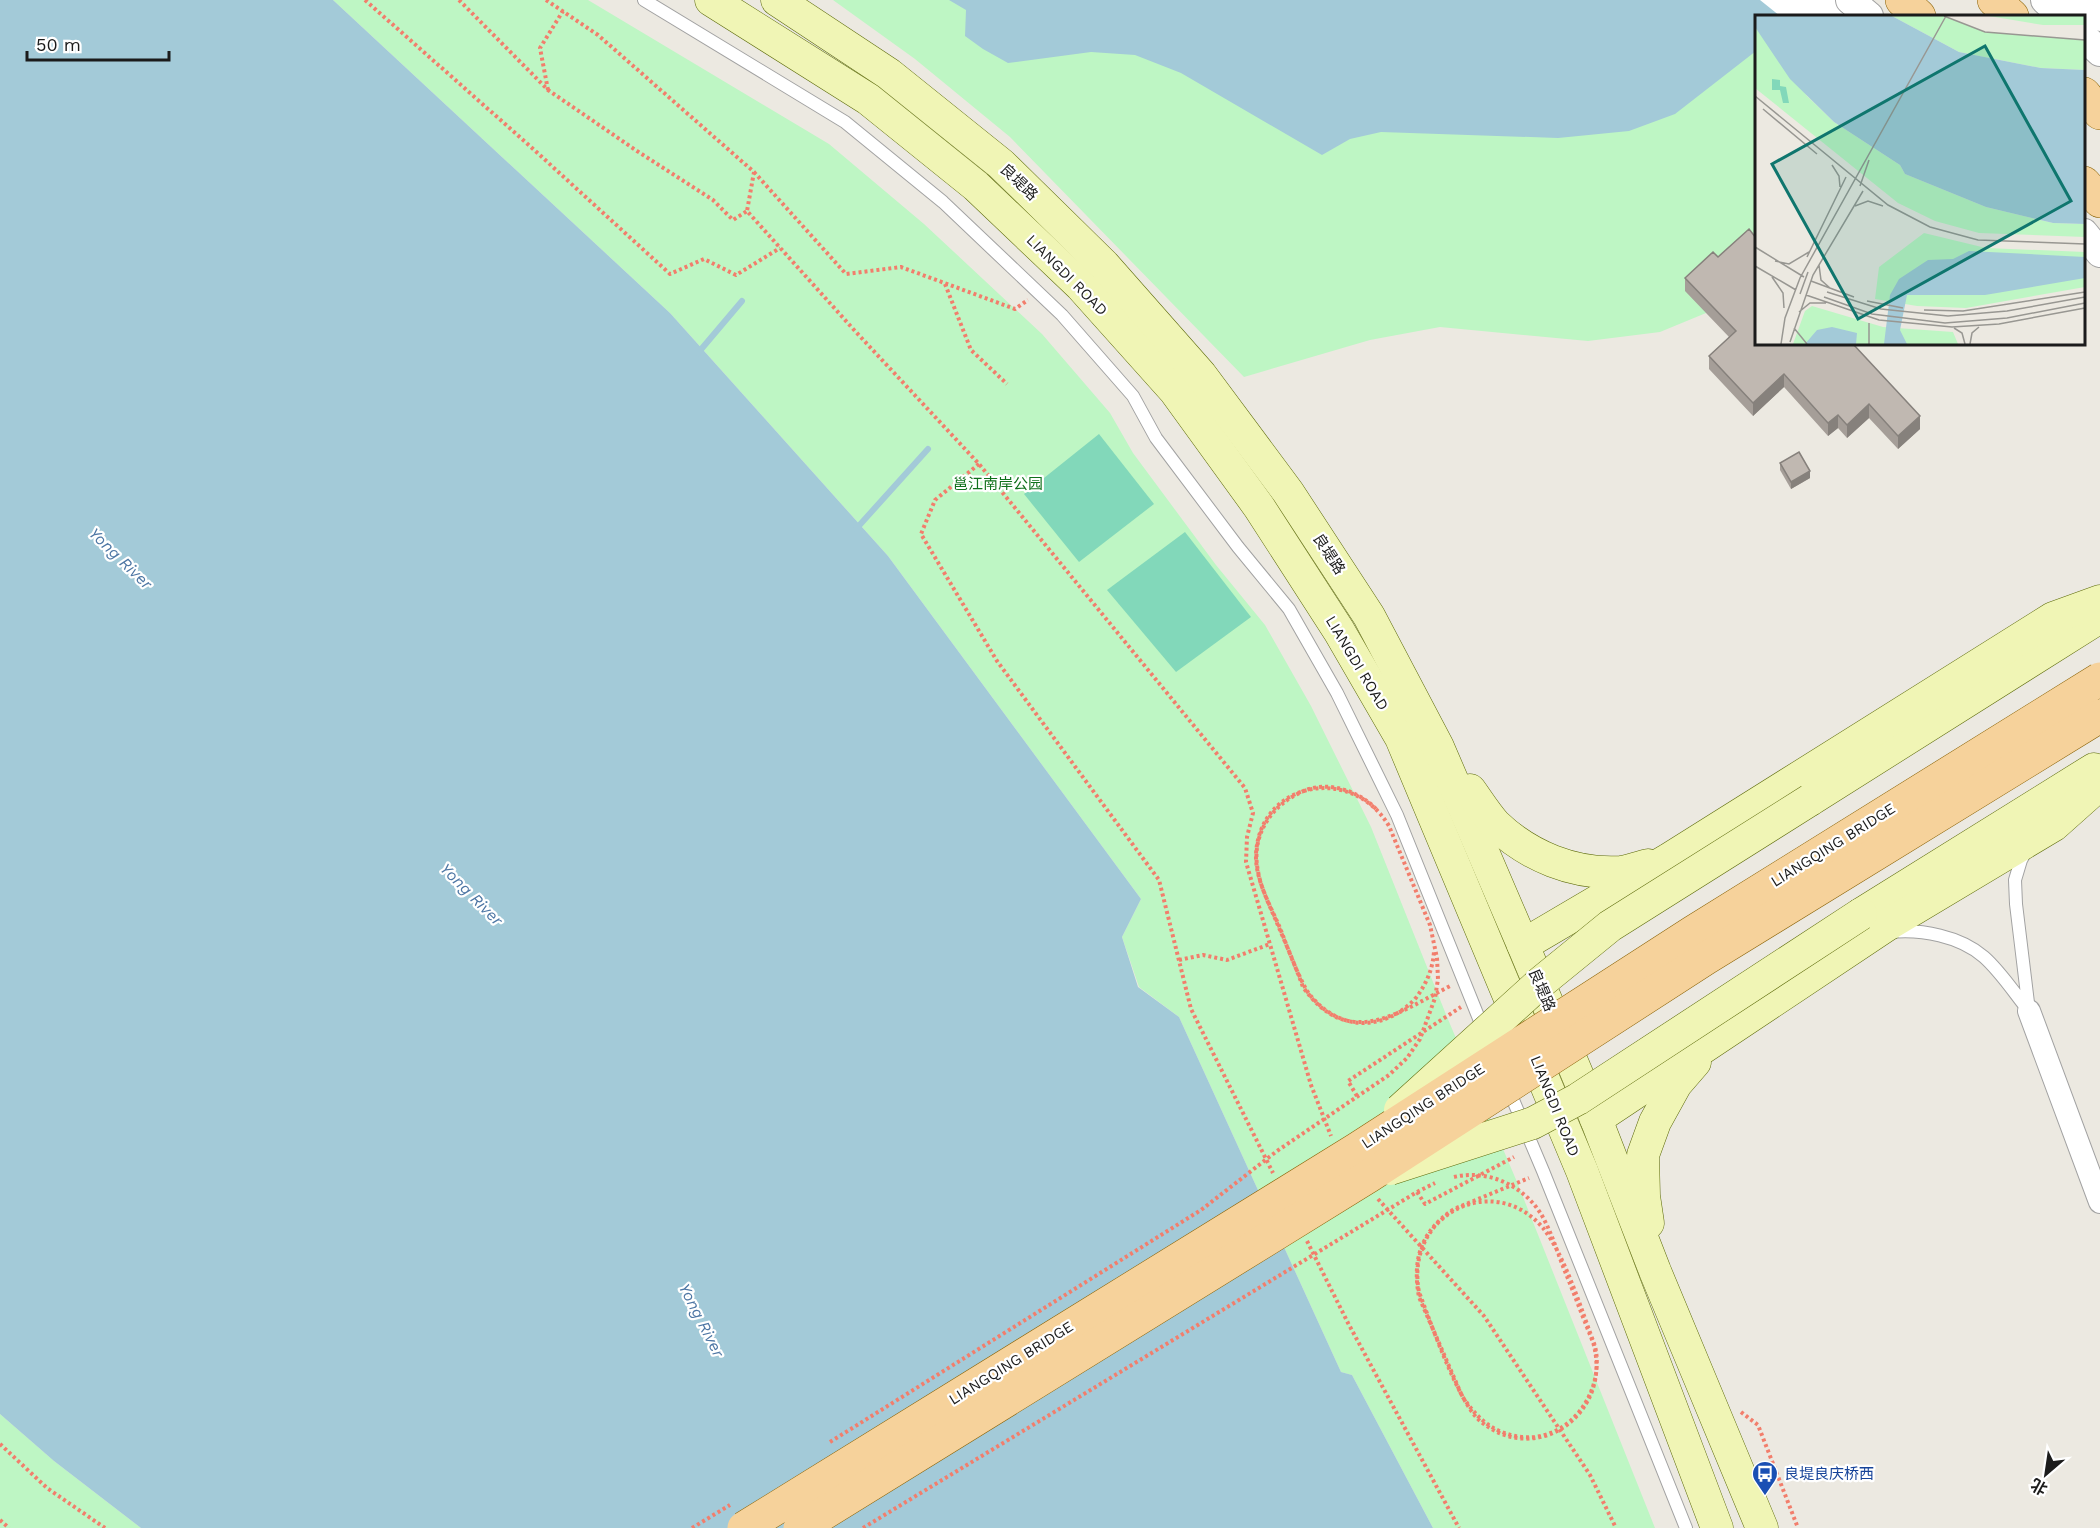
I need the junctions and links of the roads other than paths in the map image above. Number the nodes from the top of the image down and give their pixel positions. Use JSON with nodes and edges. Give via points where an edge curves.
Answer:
{"nodes":[{"id":1,"x":644,"y":0,"type":"edge"},
{"id":2,"x":711,"y":0,"type":"edge"},
{"id":3,"x":777,"y":0,"type":"edge"},
{"id":4,"x":1902,"y":0,"type":"edge"},
{"id":5,"x":1994,"y":0,"type":"edge"},
{"id":6,"x":2045,"y":0,"type":"edge"},
{"id":7,"x":2079,"y":0,"type":"edge"},
{"id":8,"x":1918,"y":15,"type":"edge"},
{"id":9,"x":2011,"y":15,"type":"edge"},
{"id":10,"x":2061,"y":15,"type":"edge"},
{"id":11,"x":2100,"y":17,"type":"edge"},
{"id":12,"x":2085,"y":38,"type":"edge"},
{"id":13,"x":2100,"y":52,"type":"edge"},
{"id":14,"x":2085,"y":95,"type":"edge"},
{"id":15,"x":2100,"y":113,"type":"edge"},
{"id":16,"x":2085,"y":184,"type":"edge"},
{"id":17,"x":2100,"y":201,"type":"edge"},
{"id":18,"x":2085,"y":234,"type":"edge"},
{"id":19,"x":2100,"y":252,"type":"edge"},
{"id":20,"x":2100,"y":601,"type":"edge"},
{"id":21,"x":2100,"y":617,"type":"edge"},
{"id":22,"x":2100,"y":679,"type":"edge"},
{"id":23,"x":2100,"y":716,"type":"edge"},
{"id":24,"x":1438,"y":747,"type":"junction"},
{"id":25,"x":2100,"y":765,"type":"edge"},
{"id":26,"x":2100,"y":784,"type":"edge"},
{"id":27,"x":2036,"y":836,"type":"junction"},
{"id":28,"x":1669,"y":859,"type":"junction"},
{"id":29,"x":1868,"y":924,"type":"junction"},
{"id":30,"x":1524,"y":945,"type":"junction"},
{"id":31,"x":2030,"y":1011,"type":"junction"},
{"id":32,"x":1718,"y":1036,"type":"junction"},
{"id":33,"x":1596,"y":1119,"type":"junction"},
{"id":34,"x":1359,"y":1166,"type":"junction"},
{"id":35,"x":2100,"y":1202,"type":"edge"},
{"id":36,"x":1655,"y":1271,"type":"junction"},
{"id":37,"x":738,"y":1515,"type":"edge"},
{"id":38,"x":800,"y":1528,"type":"edge"},
{"id":39,"x":1686,"y":1528,"type":"edge"},
{"id":40,"x":1717,"y":1528,"type":"edge"},
{"id":41,"x":1762,"y":1528,"type":"edge"}],
"edges":[{"from":1,"to":39,"type":"lane","via":[[845,122],[943,202],[1039,292],[1133,396],[1156,438],[1289,609],[1397,815]]},
{"from":2,"to":40,"type":"main road","name":"LIANGDI ROAD","via":[[868,99],[976,186],[1081,286],[1175,391],[1259,507],[1339,631],[1401,738],[1582,1171]]},
{"from":3,"to":24,"type":"main road","name":"良堤路","via":[[889,74],[1001,164],[1104,265],[1201,375],[1288,492],[1369,616]]},
{"from":4,"to":8,"type":"main road"},
{"from":5,"to":9,"type":"main road"},
{"from":6,"to":10,"type":"street"},
{"from":7,"to":11,"type":"street"},
{"from":12,"to":13,"type":"street"},
{"from":14,"to":15,"type":"main road"},
{"from":16,"to":17,"type":"main road"},
{"from":18,"to":19,"type":"street"},
{"from":20,"to":28,"type":"main road","via":[[2053,618]]},
{"from":21,"to":34,"type":"main road","bridge":true,"via":[[1610,926],[1540,983]]},
{"from":22,"to":34,"type":"main road","name":"LIANGQING BRIDGE","bridge":true,"via":[[1693,932]]},
{"from":23,"to":34,"type":"main road","name":"LIANGQING BRIDGE","bridge":true},
{"from":24,"to":28,"type":"main road","via":[[1493,822],[1510,838],[1557,864],[1623,872]]},
{"from":24,"to":30,"type":"main road","name":"良堤路"},
{"from":25,"to":29,"type":"main road"},
{"from":26,"to":27,"type":"main road"},
{"from":27,"to":29,"type":"main road"},
{"from":27,"to":31,"type":"lane","via":[[2021,860],[2015,880]]},
{"from":28,"to":30,"type":"main road"},
{"from":29,"to":31,"type":"lane","via":[[1964,943],[1984,957]]},
{"from":29,"to":32,"type":"main road"},
{"from":29,"to":34,"type":"main road","bridge":true,"via":[[1533,1123]]},
{"from":30,"to":33,"type":"main road","name":"良堤路"},
{"from":31,"to":35,"type":"street"},
{"from":32,"to":33,"type":"main road"},
{"from":32,"to":36,"type":"main road","via":[[1676,1084],[1655,1122],[1643,1155],[1644,1196]]},
{"from":33,"to":36,"type":"main road","name":"良堤路"},
{"from":34,"to":37,"type":"main road","name":"LIANGQING BRIDGE","bridge":true},
{"from":34,"to":38,"type":"main road","name":"LIANGQING BRIDGE","bridge":true},
{"from":36,"to":41,"type":"main road"}]}
